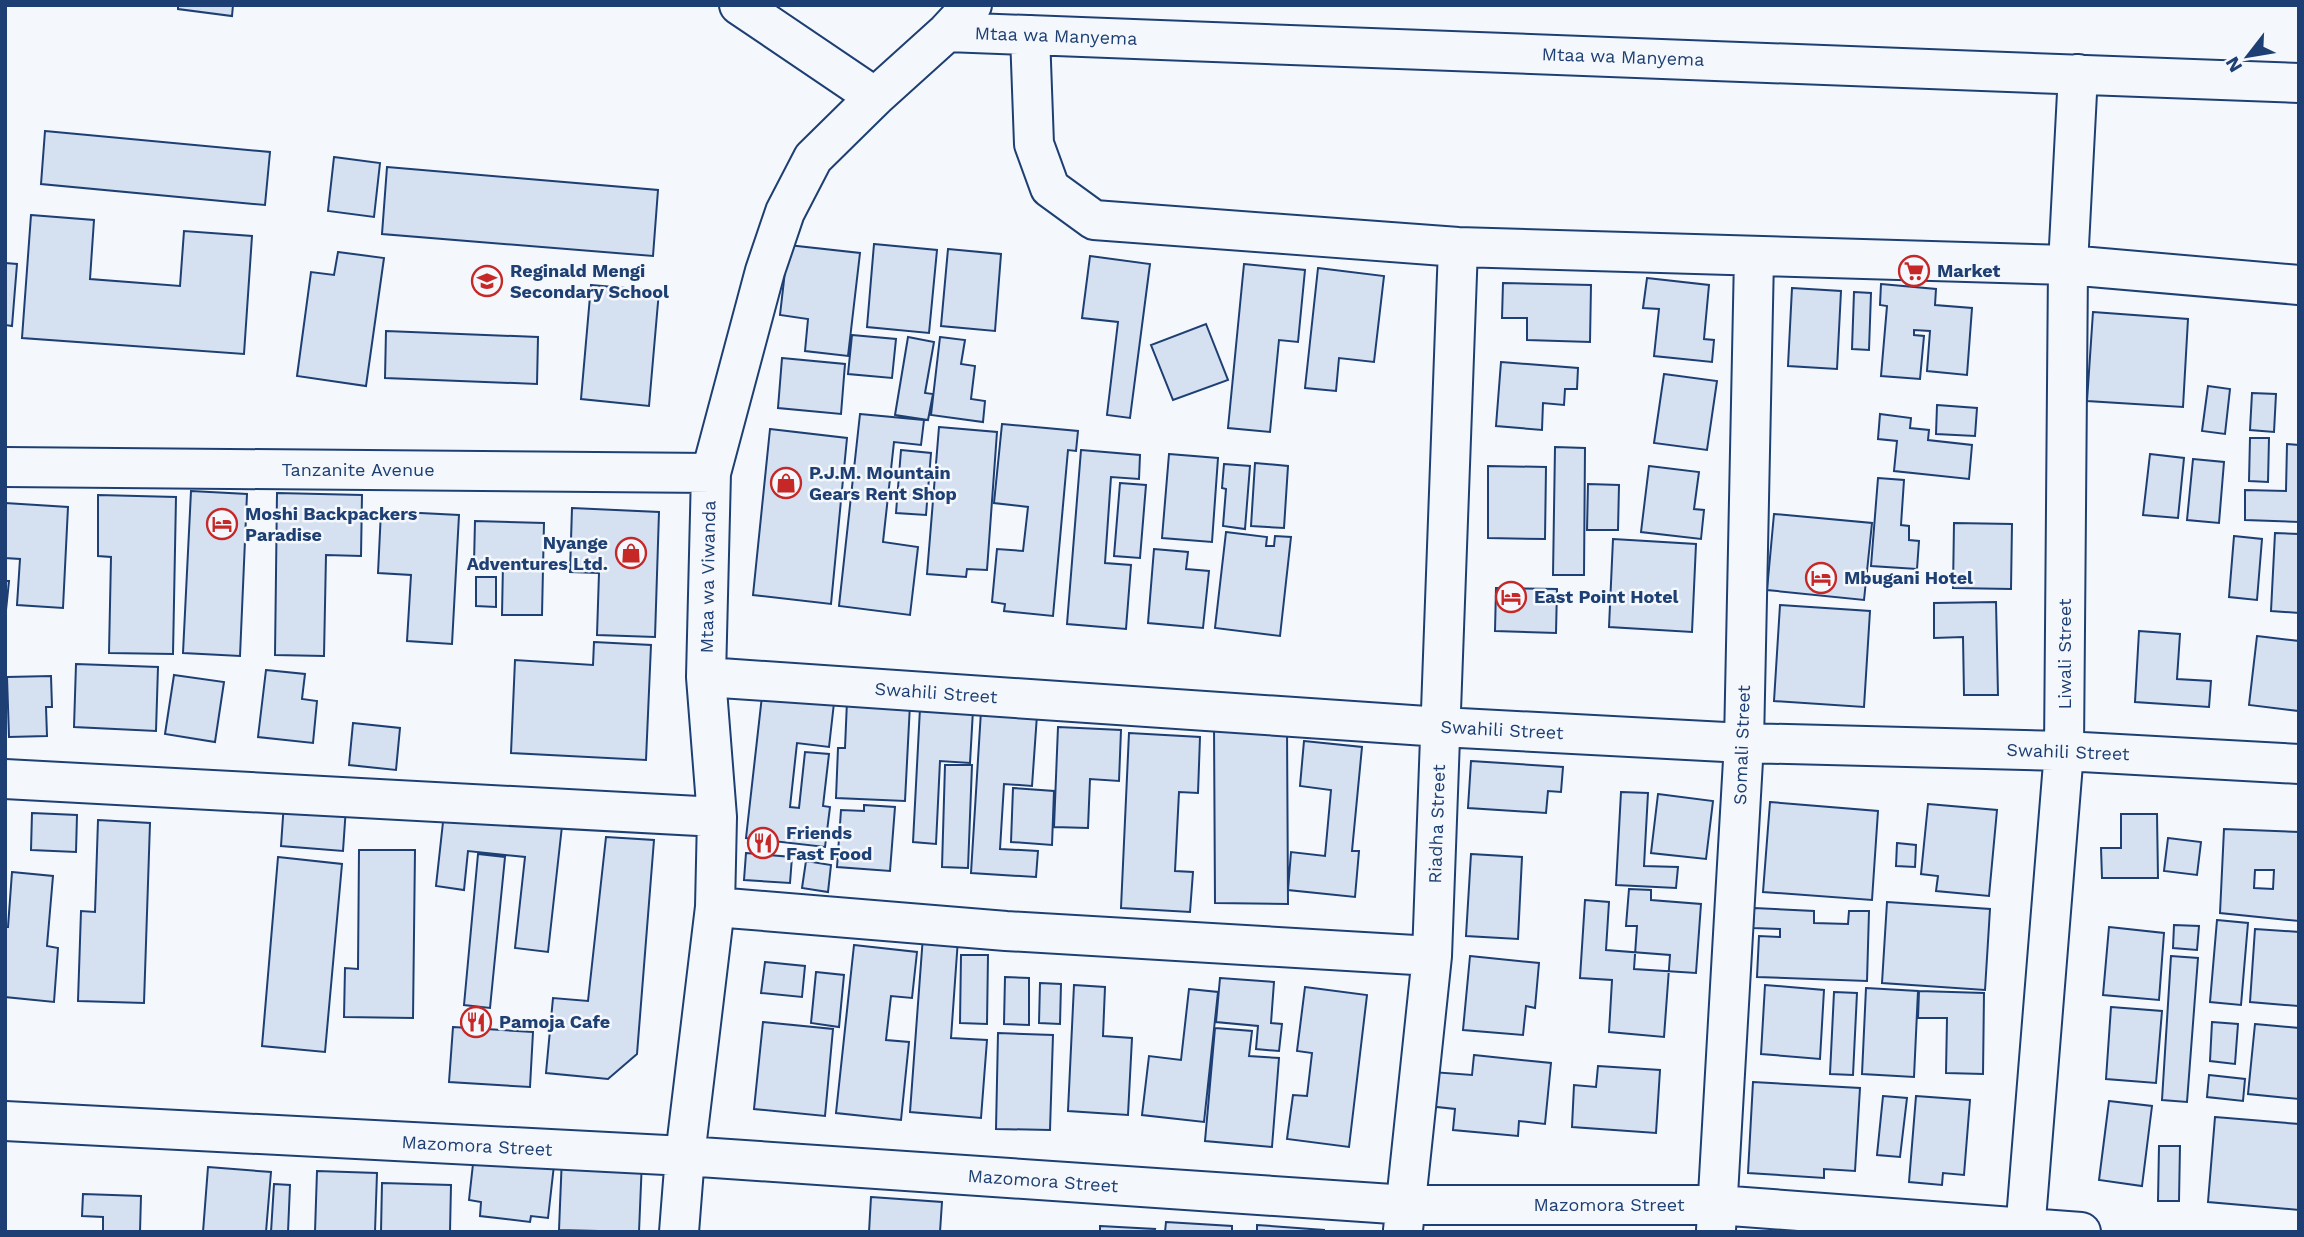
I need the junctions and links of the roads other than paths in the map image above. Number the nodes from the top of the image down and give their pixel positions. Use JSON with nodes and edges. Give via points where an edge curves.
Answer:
{"nodes":[{"id":1,"x":739,"y":5,"type":"edge"},
{"id":2,"x":959,"y":19,"type":"edge"},
{"id":3,"x":1031,"y":35,"type":"junction"},
{"id":4,"x":2078,"y":74,"type":"junction"},
{"id":5,"x":2299,"y":83,"type":"edge"},
{"id":6,"x":875,"y":97,"type":"junction"},
{"id":7,"x":1458,"y":247,"type":"junction"},
{"id":8,"x":1754,"y":257,"type":"junction"},
{"id":9,"x":2068,"y":265,"type":"junction"},
{"id":10,"x":2299,"y":285,"type":"edge"},
{"id":11,"x":5,"y":467,"type":"edge"},
{"id":12,"x":711,"y":473,"type":"junction"},
{"id":13,"x":705,"y":677,"type":"junction"},
{"id":14,"x":1441,"y":727,"type":"junction"},
{"id":15,"x":1744,"y":743,"type":"junction"},
{"id":16,"x":2064,"y":751,"type":"junction"},
{"id":17,"x":2299,"y":764,"type":"edge"},
{"id":18,"x":5,"y":779,"type":"edge"},
{"id":19,"x":717,"y":817,"type":"junction"},
{"id":20,"x":715,"y":907,"type":"junction"},
{"id":21,"x":1432,"y":956,"type":"junction"},
{"id":22,"x":5,"y":1121,"type":"edge"},
{"id":23,"x":685,"y":1156,"type":"junction"},
{"id":24,"x":1405,"y":1219,"type":"edge"},
{"id":25,"x":1716,"y":1219,"type":"edge"},
{"id":26,"x":2025,"y":1230,"type":"edge"},
{"id":27,"x":679,"y":1232,"type":"edge"},
{"id":28,"x":2081,"y":1232,"type":"edge"}],
"edges":[{"from":1,"to":6,"type":"street"},
{"from":2,"to":3,"type":"street","name":"Mtaa wa Manyema"},
{"from":2,"to":6,"type":"street","name":"Mtaa wa Viwanda"},
{"from":3,"to":4,"type":"street","name":"Mtaa wa Manyema"},
{"from":3,"to":7,"type":"street","via":[[1034,144],[1050,188],[1094,220]]},
{"from":4,"to":5,"type":"street","name":"Mtaa wa Manyema"},
{"from":4,"to":9,"type":"street","name":"Liwali Street"},
{"from":6,"to":12,"type":"street","name":"Mtaa wa Viwanda","via":[[813,158],[785,212]]},
{"from":7,"to":8,"type":"street"},
{"from":7,"to":14,"type":"street","name":"Riadha Street"},
{"from":8,"to":9,"type":"street"},
{"from":8,"to":15,"type":"street","name":"Somali Street"},
{"from":9,"to":10,"type":"street"},
{"from":9,"to":16,"type":"street","name":"Liwali Street"},
{"from":11,"to":12,"type":"street","name":"Tanzanite Avenue"},
{"from":12,"to":13,"type":"street","name":"Mtaa wa Viwanda"},
{"from":13,"to":14,"type":"street","name":"Swahili Street"},
{"from":13,"to":19,"type":"street","name":"Mtaa wa Viwanda"},
{"from":14,"to":15,"type":"street","name":"Swahili Street"},
{"from":14,"to":21,"type":"street","name":"Riadha Street"},
{"from":15,"to":16,"type":"street","name":"Swahili Street"},
{"from":15,"to":25,"type":"street","name":"Somali Street"},
{"from":16,"to":17,"type":"street","name":"Swahili Street"},
{"from":16,"to":26,"type":"street","name":"Liwali Street"},
{"from":18,"to":19,"type":"street"},
{"from":19,"to":20,"type":"street","name":"Mtaa wa Viwanda"},
{"from":20,"to":21,"type":"street","via":[[1006,931]]},
{"from":20,"to":23,"type":"street","name":"Mtaa wa Viwanda"},
{"from":21,"to":24,"type":"street","name":"Riadha Street"},
{"from":22,"to":23,"type":"street","name":"Mazomora Street"},
{"from":23,"to":24,"type":"street","name":"Mazomora Street"},
{"from":23,"to":27,"type":"street","name":"Mtaa wa Viwanda"},
{"from":24,"to":25,"type":"street","name":"Mazomora Street"},
{"from":25,"to":26,"type":"street","name":"Mazomora Street"},
{"from":26,"to":28,"type":"street","name":"Mazomora Street"}]}
